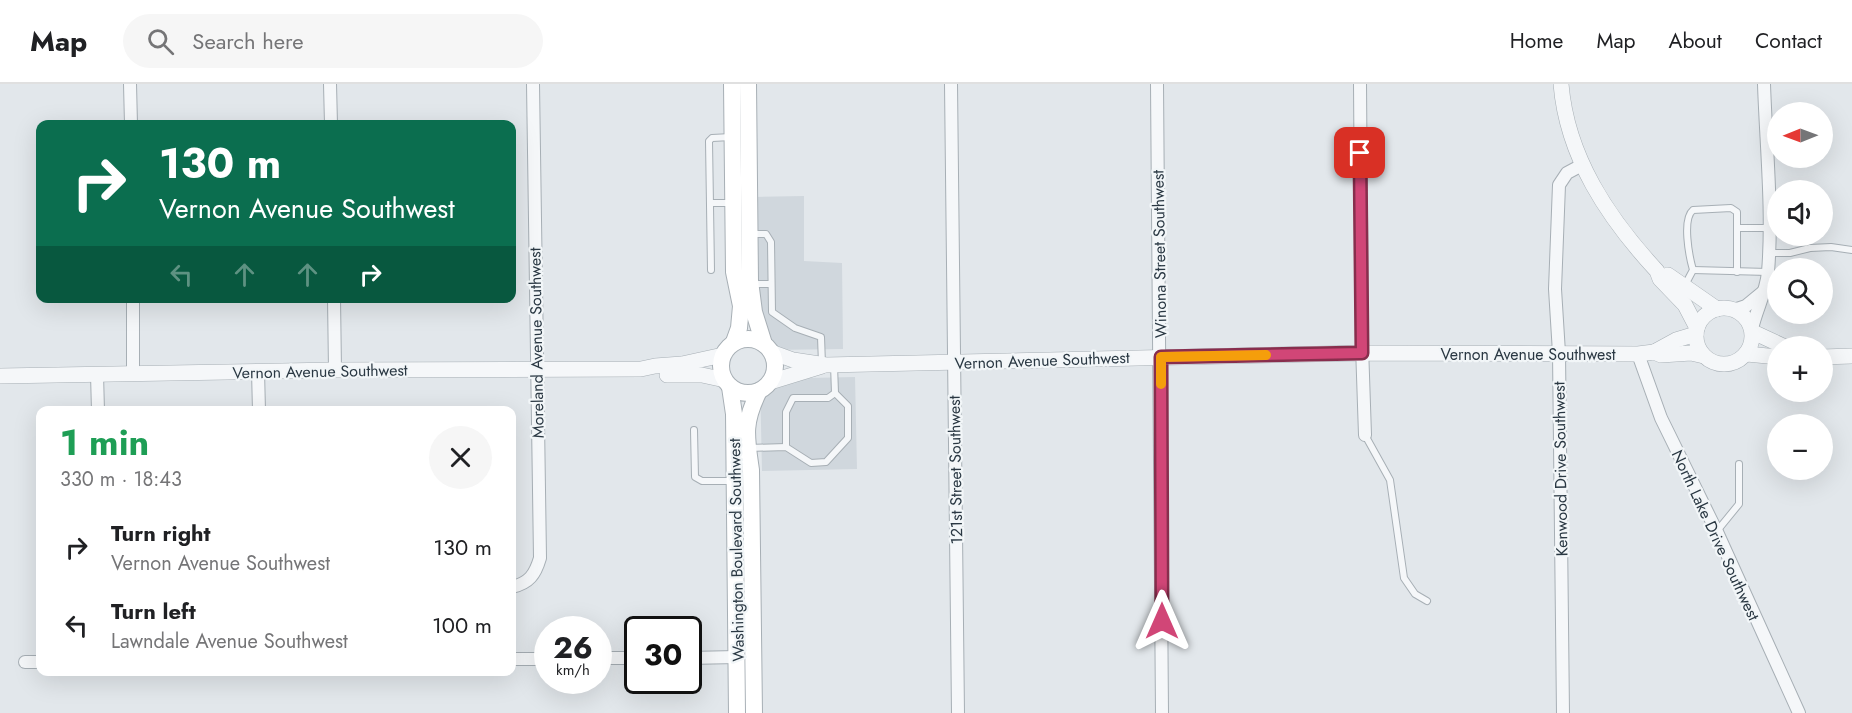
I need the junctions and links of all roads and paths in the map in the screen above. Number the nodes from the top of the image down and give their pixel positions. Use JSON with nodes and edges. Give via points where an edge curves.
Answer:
{"nodes":[{"id":1,"x":130,"y":84,"type":"edge"},
{"id":2,"x":330,"y":84,"type":"edge"},
{"id":3,"x":533,"y":84,"type":"edge"},
{"id":4,"x":732,"y":84,"type":"edge"},
{"id":5,"x":748,"y":84,"type":"edge"},
{"id":6,"x":951,"y":84,"type":"edge"},
{"id":7,"x":1157,"y":84,"type":"edge"},
{"id":8,"x":1360,"y":84,"type":"edge"},
{"id":9,"x":1561,"y":84,"type":"edge"},
{"id":10,"x":1764,"y":84,"type":"edge"},
{"id":11,"x":131,"y":120,"type":"edge"},
{"id":12,"x":331,"y":120,"type":"edge"},
{"id":13,"x":733,"y":137,"type":"junction"},
{"id":14,"x":1582,"y":165,"type":"junction"},
{"id":15,"x":1767,"y":180,"type":"edge"},
{"id":16,"x":733,"y":202,"type":"junction"},
{"id":17,"x":710,"y":203,"type":"junction"},
{"id":18,"x":1737,"y":228,"type":"junction"},
{"id":19,"x":1767,"y":228,"type":"edge"},
{"id":20,"x":750,"y":234,"type":"junction"},
{"id":21,"x":1768,"y":246,"type":"edge"},
{"id":22,"x":1852,"y":250,"type":"edge"},
{"id":23,"x":1768,"y":253,"type":"junction"},
{"id":24,"x":1768,"y":258,"type":"edge"},
{"id":25,"x":711,"y":270,"type":"dead end"},
{"id":26,"x":1692,"y":270,"type":"junction"},
{"id":27,"x":1657,"y":271,"type":"junction"},
{"id":28,"x":1737,"y":272,"type":"junction"},
{"id":29,"x":1767,"y":272,"type":"edge"},
{"id":30,"x":1767,"y":277,"type":"edge"},
{"id":31,"x":750,"y":284,"type":"junction"},
{"id":32,"x":771,"y":284,"type":"junction"},
{"id":33,"x":1684,"y":287,"type":"junction"},
{"id":34,"x":1764,"y":291,"type":"junction"},
{"id":35,"x":133,"y":303,"type":"edge"},
{"id":36,"x":334,"y":303,"type":"edge"},
{"id":37,"x":1717,"y":309,"type":"junction"},
{"id":38,"x":1734,"y":310,"type":"junction"},
{"id":39,"x":1696,"y":331,"type":"junction"},
{"id":40,"x":1752,"y":331,"type":"junction"},
{"id":41,"x":1767,"y":338,"type":"edge"},
{"id":42,"x":767,"y":348,"type":"junction"},
{"id":43,"x":728,"y":349,"type":"junction"},
{"id":44,"x":1654,"y":352,"type":"junction"},
{"id":45,"x":1362,"y":353,"type":"junction"},
{"id":46,"x":1558,"y":354,"type":"junction"},
{"id":47,"x":1638,"y":354,"type":"junction"},
{"id":48,"x":1747,"y":354,"type":"junction"},
{"id":49,"x":1704,"y":356,"type":"junction"},
{"id":50,"x":1767,"y":356,"type":"edge"},
{"id":51,"x":1833,"y":356,"type":"edge"},
{"id":52,"x":1852,"y":356,"type":"edge"},
{"id":53,"x":1161,"y":357,"type":"junction"},
{"id":54,"x":954,"y":362,"type":"junction"},
{"id":55,"x":827,"y":365,"type":"junction"},
{"id":56,"x":641,"y":369,"type":"junction"},
{"id":57,"x":335,"y":370,"type":"junction"},
{"id":58,"x":536,"y":370,"type":"junction"},
{"id":59,"x":258,"y":371,"type":"junction"},
{"id":60,"x":97,"y":374,"type":"junction"},
{"id":61,"x":134,"y":374,"type":"junction"},
{"id":62,"x":0,"y":376,"type":"edge"},
{"id":63,"x":727,"y":384,"type":"junction"},
{"id":64,"x":765,"y":386,"type":"junction"},
{"id":65,"x":835,"y":393,"type":"junction"},
{"id":66,"x":98,"y":406,"type":"edge"},
{"id":67,"x":259,"y":406,"type":"edge"},
{"id":68,"x":694,"y":430,"type":"dead end"},
{"id":69,"x":1365,"y":435,"type":"joint"},
{"id":70,"x":786,"y":447,"type":"junction"},
{"id":71,"x":748,"y":448,"type":"junction"},
{"id":72,"x":1739,"y":464,"type":"dead end"},
{"id":73,"x":735,"y":481,"type":"junction"},
{"id":74,"x":1717,"y":532,"type":"junction"},
{"id":75,"x":516,"y":586,"type":"edge"},
{"id":76,"x":1427,"y":601,"type":"dead end"},
{"id":77,"x":737,"y":657,"type":"junction"},
{"id":78,"x":702,"y":658,"type":"edge"},
{"id":79,"x":516,"y":659,"type":"edge"},
{"id":80,"x":534,"y":659,"type":"edge"},
{"id":81,"x":25,"y":662,"type":"dead end"},
{"id":82,"x":36,"y":662,"type":"edge"},
{"id":83,"x":737,"y":713,"type":"edge"},
{"id":84,"x":754,"y":713,"type":"edge"},
{"id":85,"x":958,"y":713,"type":"edge"},
{"id":86,"x":1162,"y":713,"type":"edge"},
{"id":87,"x":1563,"y":713,"type":"edge"},
{"id":88,"x":1799,"y":713,"type":"edge"}],
"edges":[{"from":1,"to":11,"type":"street"},
{"from":2,"to":12,"type":"street"},
{"from":3,"to":58,"type":"street","name":"Moreland Avenue Southwest"},
{"from":4,"to":13,"type":"main road"},
{"from":5,"to":20,"type":"main road"},
{"from":6,"to":54,"type":"street","name":"121st Street Southwest"},
{"from":7,"to":53,"type":"street","name":"Winona Street Southwest"},
{"from":8,"to":45,"type":"street"},
{"from":9,"to":14,"type":"street"},
{"from":10,"to":15,"type":"street"},
{"from":13,"to":16,"type":"main road"},
{"from":13,"to":17,"type":"lane","via":[[709,141]]},
{"from":14,"to":27,"type":"street","via":[[1616,224]]},
{"from":14,"to":46,"type":"street","name":"Kenwood Drive Southwest","via":[[1567,173],[1559,185],[1555,289]]},
{"from":16,"to":17,"type":"lane"},
{"from":16,"to":43,"type":"main road","via":[[734,273],[741,306],[740,328]]},
{"from":17,"to":25,"type":"lane"},
{"from":18,"to":19,"type":"lane"},
{"from":18,"to":26,"type":"lane","via":[[1734,209],[1689,212]]},
{"from":18,"to":28,"type":"lane"},
{"from":20,"to":31,"type":"main road"},
{"from":20,"to":32,"type":"lane","via":[[766,234],[771,242]]},
{"from":21,"to":23,"type":"street"},
{"from":22,"to":23,"type":"lane","via":[[1831,247]]},
{"from":23,"to":24,"type":"street"},
{"from":26,"to":28,"type":"lane"},
{"from":26,"to":33,"type":"lane"},
{"from":27,"to":33,"type":"street"},
{"from":27,"to":39,"type":"street","via":[[1685,305]]},
{"from":28,"to":29,"type":"lane"},
{"from":30,"to":34,"type":"street"},
{"from":31,"to":32,"type":"lane"},
{"from":31,"to":42,"type":"main road","via":[[754,312]]},
{"from":32,"to":55,"type":"lane","via":[[772,312],[795,328],[821,337]]},
{"from":33,"to":37,"type":"street"},
{"from":34,"to":38,"type":"street","via":[[1746,306]]},
{"from":34,"to":40,"type":"street"},
{"from":35,"to":61,"type":"street"},
{"from":36,"to":57,"type":"street"},
{"from":37,"to":38,"type":"street"},
{"from":37,"to":39,"type":"street","via":[[1704,317]]},
{"from":38,"to":40,"type":"street","via":[[1746,317]]},
{"from":39,"to":44,"type":"street","name":"Vernon Avenue Southwest"},
{"from":39,"to":49,"type":"street","via":[[1696,343]]},
{"from":40,"to":41,"type":"street"},
{"from":40,"to":48,"type":"street"},
{"from":42,"to":43,"type":"main road","via":[[752,339],[742,339]]},
{"from":42,"to":55,"type":"street","name":"Vernon Avenue Southwest","via":[[793,360]]},
{"from":42,"to":64,"type":"main road","via":[[775,364]]},
{"from":43,"to":56,"type":"street","name":"Vernon Avenue Southwest","via":[[682,364]]},
{"from":43,"to":63,"type":"main road","via":[[721,364]]},
{"from":44,"to":47,"type":"street","name":"Vernon Avenue Southwest"},
{"from":44,"to":49,"type":"street","name":"Vernon Avenue Southwest"},
{"from":45,"to":46,"type":"street","name":"Vernon Avenue Southwest"},
{"from":45,"to":53,"type":"street","name":"Vernon Avenue Southwest"},
{"from":45,"to":69,"type":"street"},
{"from":46,"to":47,"type":"street","name":"Vernon Avenue Southwest"},
{"from":46,"to":87,"type":"street","name":"Kenwood Drive Southwest"},
{"from":47,"to":74,"type":"street","name":"North Lake Drive Southwest","via":[[1661,418]]},
{"from":48,"to":49,"type":"street","via":[[1724,364]]},
{"from":48,"to":50,"type":"street"},
{"from":51,"to":52,"type":"street"},
{"from":53,"to":54,"type":"street","name":"Vernon Avenue Southwest"},
{"from":53,"to":86,"type":"street","name":"Winona Street Southwest"},
{"from":54,"to":55,"type":"street","name":"Vernon Avenue Southwest"},
{"from":54,"to":85,"type":"street","name":"121st Street Southwest"},
{"from":55,"to":64,"type":"street","name":"Vernon Avenue Southwest"},
{"from":55,"to":65,"type":"lane"},
{"from":56,"to":58,"type":"street","name":"Vernon Avenue Southwest"},
{"from":56,"to":63,"type":"street","name":"Vernon Avenue Southwest","via":[[656,375],[711,376]]},
{"from":57,"to":58,"type":"street","name":"Vernon Avenue Southwest"},
{"from":57,"to":59,"type":"street","name":"Vernon Avenue Southwest"},
{"from":58,"to":75,"type":"street","name":"Moreland Avenue Southwest","via":[[540,558],[536,573],[526,583]]},
{"from":59,"to":61,"type":"street","name":"Vernon Avenue Southwest"},
{"from":59,"to":67,"type":"street"},
{"from":60,"to":61,"type":"street","name":"Vernon Avenue Southwest"},
{"from":60,"to":62,"type":"street","name":"Vernon Avenue Southwest"},
{"from":60,"to":66,"type":"street"},
{"from":63,"to":64,"type":"main road","via":[[746,393]]},
{"from":63,"to":73,"type":"main road","name":"Washington Boulevard Southwest","via":[[734,414]]},
{"from":64,"to":71,"type":"main road","name":"Washington Boulevard Southwest","via":[[751,407],[746,425]]},
{"from":65,"to":70,"type":"lane","via":[[828,398],[794,398],[786,412]]},
{"from":65,"to":70,"type":"lane","via":[[848,406],[848,438],[841,446],[826,462],[811,463]]},
{"from":68,"to":73,"type":"lane","via":[[695,477],[702,481]]},
{"from":69,"to":76,"type":"lane","via":[[1390,480],[1404,578],[1415,594]]},
{"from":70,"to":71,"type":"lane"},
{"from":71,"to":84,"type":"main road","name":"Washington Boulevard Southwest"},
{"from":72,"to":74,"type":"lane","via":[[1739,504]]},
{"from":73,"to":77,"type":"main road","name":"Washington Boulevard Southwest"},
{"from":74,"to":88,"type":"street","name":"North Lake Drive Southwest"},
{"from":77,"to":78,"type":"street"},
{"from":77,"to":83,"type":"main road","name":"Washington Boulevard Southwest"},
{"from":79,"to":80,"type":"street"},
{"from":81,"to":82,"type":"street"}]}
